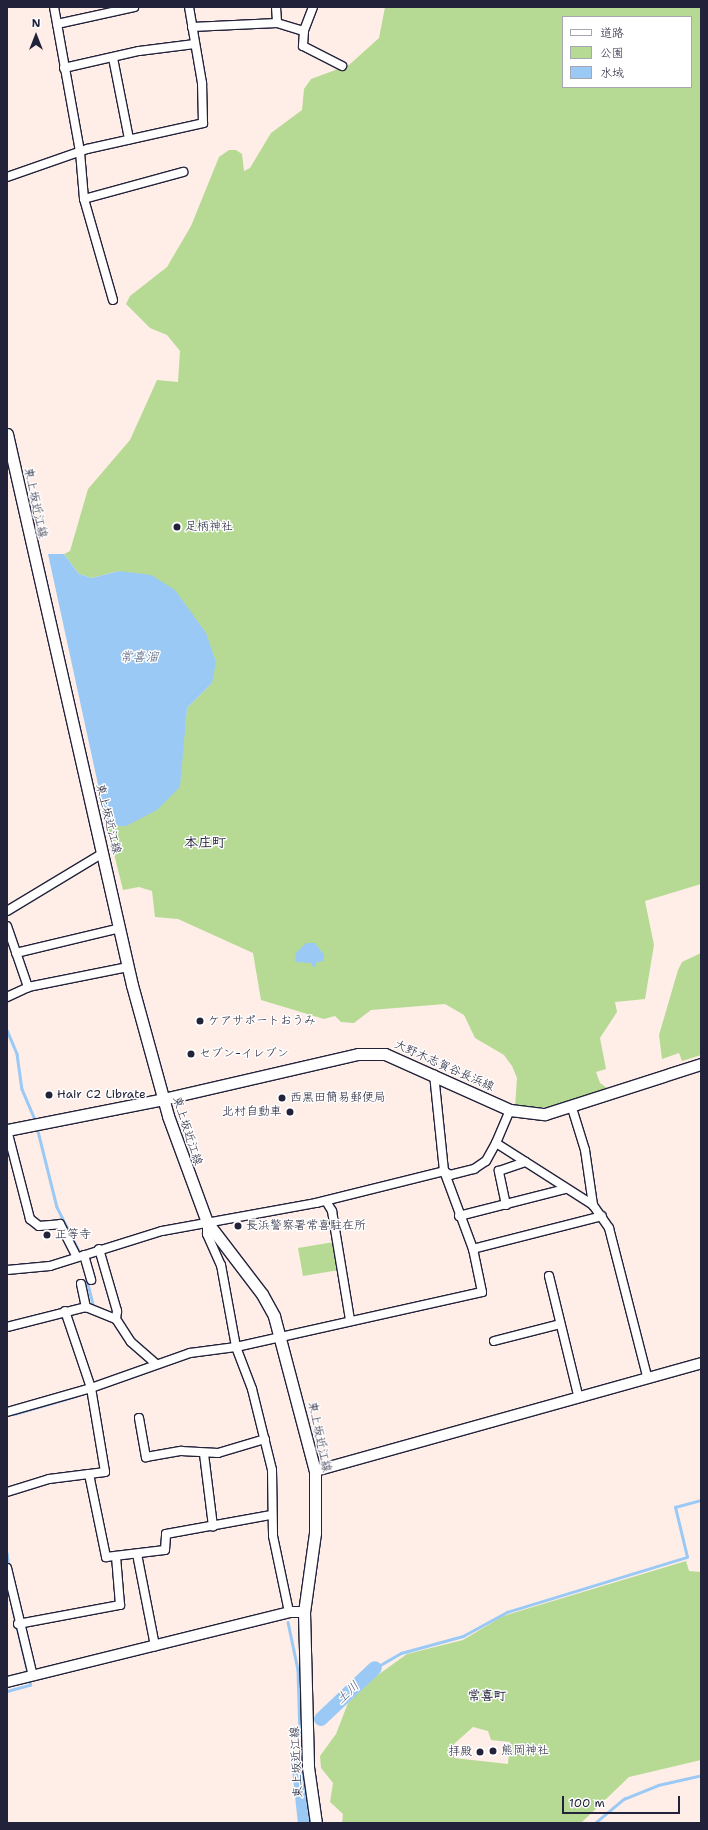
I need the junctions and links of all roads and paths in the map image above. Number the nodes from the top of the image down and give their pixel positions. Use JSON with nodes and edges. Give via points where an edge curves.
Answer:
{"nodes":[{"id":1,"x":54,"y":7,"type":"edge"},
{"id":2,"x":134,"y":7,"type":"edge"},
{"id":3,"x":189,"y":7,"type":"edge"},
{"id":4,"x":276,"y":7,"type":"edge"},
{"id":5,"x":313,"y":7,"type":"edge"},
{"id":6,"x":277,"y":23,"type":"junction"},
{"id":7,"x":57,"y":24,"type":"junction"},
{"id":8,"x":192,"y":27,"type":"junction"},
{"id":9,"x":304,"y":31,"type":"junction"},
{"id":10,"x":195,"y":44,"type":"junction"},
{"id":11,"x":113,"y":58,"type":"junction"},
{"id":12,"x":342,"y":66,"type":"dead end"},
{"id":13,"x":64,"y":68,"type":"junction"},
{"id":14,"x":129,"y":139,"type":"junction"},
{"id":15,"x":80,"y":152,"type":"junction"},
{"id":16,"x":183,"y":172,"type":"dead end"},
{"id":17,"x":7,"y":177,"type":"edge"},
{"id":18,"x":84,"y":199,"type":"junction"},
{"id":19,"x":113,"y":300,"type":"dead end"},
{"id":20,"x":7,"y":434,"type":"edge"},
{"id":21,"x":103,"y":853,"type":"junction"},
{"id":22,"x":7,"y":911,"type":"edge"},
{"id":23,"x":7,"y":926,"type":"edge"},
{"id":24,"x":120,"y":928,"type":"junction"},
{"id":25,"x":16,"y":953,"type":"junction"},
{"id":26,"x":128,"y":967,"type":"junction"},
{"id":27,"x":28,"y":986,"type":"junction"},
{"id":28,"x":7,"y":997,"type":"edge"},
{"id":29,"x":701,"y":1064,"type":"edge"},
{"id":30,"x":434,"y":1075,"type":"junction"},
{"id":31,"x":163,"y":1100,"type":"junction"},
{"id":32,"x":572,"y":1108,"type":"junction"},
{"id":33,"x":510,"y":1110,"type":"junction"},
{"id":34,"x":7,"y":1130,"type":"edge"},
{"id":35,"x":496,"y":1143,"type":"junction"},
{"id":36,"x":525,"y":1162,"type":"junction"},
{"id":37,"x":444,"y":1171,"type":"junction"},
{"id":38,"x":566,"y":1189,"type":"junction"},
{"id":39,"x":326,"y":1201,"type":"junction"},
{"id":40,"x":506,"y":1205,"type":"junction"},
{"id":41,"x":593,"y":1205,"type":"junction"},
{"id":42,"x":459,"y":1216,"type":"junction"},
{"id":43,"x":602,"y":1216,"type":"junction"},
{"id":44,"x":207,"y":1222,"type":"junction"},
{"id":45,"x":99,"y":1249,"type":"junction"},
{"id":46,"x":473,"y":1249,"type":"junction"},
{"id":47,"x":80,"y":1256,"type":"junction"},
{"id":48,"x":232,"y":1256,"type":"junction"},
{"id":49,"x":221,"y":1265,"type":"junction"},
{"id":50,"x":7,"y":1270,"type":"edge"},
{"id":51,"x":549,"y":1276,"type":"dead end"},
{"id":52,"x":92,"y":1280,"type":"dead end"},
{"id":53,"x":81,"y":1284,"type":"dead end"},
{"id":54,"x":86,"y":1307,"type":"junction"},
{"id":55,"x":65,"y":1311,"type":"junction"},
{"id":56,"x":116,"y":1318,"type":"junction"},
{"id":57,"x":350,"y":1320,"type":"junction"},
{"id":58,"x":560,"y":1324,"type":"junction"},
{"id":59,"x":7,"y":1327,"type":"edge"},
{"id":60,"x":281,"y":1336,"type":"junction"},
{"id":61,"x":494,"y":1341,"type":"dead end"},
{"id":62,"x":236,"y":1347,"type":"junction"},
{"id":63,"x":701,"y":1363,"type":"edge"},
{"id":64,"x":156,"y":1364,"type":"junction"},
{"id":65,"x":647,"y":1376,"type":"junction"},
{"id":66,"x":91,"y":1390,"type":"junction"},
{"id":67,"x":578,"y":1395,"type":"junction"},
{"id":68,"x":7,"y":1412,"type":"edge"},
{"id":69,"x":140,"y":1418,"type":"dead end"},
{"id":70,"x":265,"y":1439,"type":"junction"},
{"id":71,"x":204,"y":1454,"type":"junction"},
{"id":72,"x":315,"y":1471,"type":"junction"},
{"id":73,"x":89,"y":1474,"type":"junction"},
{"id":74,"x":7,"y":1492,"type":"edge"},
{"id":75,"x":271,"y":1514,"type":"junction"},
{"id":76,"x":213,"y":1526,"type":"junction"},
{"id":77,"x":137,"y":1554,"type":"junction"},
{"id":78,"x":116,"y":1556,"type":"junction"},
{"id":79,"x":7,"y":1568,"type":"edge"},
{"id":80,"x":289,"y":1612,"type":"junction"},
{"id":81,"x":304,"y":1612,"type":"junction"},
{"id":82,"x":18,"y":1624,"type":"junction"},
{"id":83,"x":155,"y":1646,"type":"junction"},
{"id":84,"x":30,"y":1677,"type":"junction"},
{"id":85,"x":7,"y":1682,"type":"edge"},
{"id":86,"x":316,"y":1823,"type":"edge"}],
"edges":[{"from":1,"to":7,"type":"street"},
{"from":2,"to":7,"type":"street"},
{"from":3,"to":8,"type":"street"},
{"from":4,"to":6,"type":"street"},
{"from":5,"to":9,"type":"street"},
{"from":6,"to":8,"type":"street"},
{"from":6,"to":9,"type":"street"},
{"from":7,"to":13,"type":"street"},
{"from":8,"to":10,"type":"street"},
{"from":9,"to":12,"type":"street","via":[[303,46]]},
{"from":10,"to":11,"type":"street"},
{"from":10,"to":14,"type":"street","via":[[202,83],[203,123]]},
{"from":11,"to":13,"type":"street"},
{"from":11,"to":14,"type":"street"},
{"from":13,"to":15,"type":"street"},
{"from":14,"to":15,"type":"street"},
{"from":15,"to":17,"type":"street"},
{"from":15,"to":18,"type":"street"},
{"from":16,"to":18,"type":"street"},
{"from":18,"to":19,"type":"street"},
{"from":20,"to":21,"type":"main road","name":"東上坂近江線","via":[[60,677]]},
{"from":21,"to":22,"type":"street"},
{"from":21,"to":24,"type":"main road","name":"東上坂近江線"},
{"from":23,"to":25,"type":"street"},
{"from":24,"to":25,"type":"street"},
{"from":24,"to":26,"type":"main road","name":"東上坂近江線"},
{"from":25,"to":27,"type":"street"},
{"from":26,"to":27,"type":"street"},
{"from":26,"to":31,"type":"main road","name":"東上坂近江線"},
{"from":27,"to":28,"type":"street"},
{"from":29,"to":32,"type":"main road","name":"大野木志賀谷長浜線"},
{"from":30,"to":31,"type":"main road","name":"大野木志賀谷長浜線","via":[[385,1054],[358,1054]]},
{"from":30,"to":33,"type":"main road","name":"大野木志賀谷長浜線"},
{"from":30,"to":37,"type":"street"},
{"from":31,"to":34,"type":"main road","name":"大野木志賀谷長浜線"},
{"from":31,"to":44,"type":"main road","name":"東上坂近江線"},
{"from":32,"to":33,"type":"main road","name":"大野木志賀谷長浜線","via":[[545,1114]]},
{"from":32,"to":41,"type":"street","via":[[585,1150]]},
{"from":33,"to":35,"type":"street"},
{"from":34,"to":47,"type":"street","via":[[30,1219],[39,1226],[60,1224]]},
{"from":35,"to":36,"type":"street"},
{"from":35,"to":37,"type":"street","via":[[480,1165],[450,1175]]},
{"from":36,"to":38,"type":"street"},
{"from":36,"to":40,"type":"street","via":[[498,1171]]},
{"from":37,"to":39,"type":"street"},
{"from":37,"to":42,"type":"street"},
{"from":38,"to":40,"type":"street"},
{"from":38,"to":41,"type":"street"},
{"from":39,"to":44,"type":"street"},
{"from":39,"to":57,"type":"street","via":[[332,1211]]},
{"from":40,"to":42,"type":"street"},
{"from":41,"to":43,"type":"street"},
{"from":42,"to":46,"type":"street"},
{"from":43,"to":46,"type":"street"},
{"from":43,"to":65,"type":"street","via":[[616,1251]]},
{"from":44,"to":45,"type":"street"},
{"from":44,"to":48,"type":"main road","name":"東上坂近江線"},
{"from":44,"to":49,"type":"street","via":[[207,1234]]},
{"from":45,"to":47,"type":"street"},
{"from":45,"to":56,"type":"street"},
{"from":46,"to":57,"type":"street","via":[[482,1292]]},
{"from":47,"to":50,"type":"street","via":[[50,1266]]},
{"from":47,"to":52,"type":"street"},
{"from":48,"to":49,"type":"street"},
{"from":48,"to":60,"type":"main road","name":"東上坂近江線","via":[[262,1294]]},
{"from":49,"to":62,"type":"street"},
{"from":51,"to":58,"type":"street"},
{"from":53,"to":54,"type":"street"},
{"from":54,"to":55,"type":"street"},
{"from":54,"to":56,"type":"street"},
{"from":55,"to":59,"type":"street"},
{"from":55,"to":66,"type":"street"},
{"from":56,"to":64,"type":"street","via":[[131,1342]]},
{"from":57,"to":60,"type":"street"},
{"from":58,"to":61,"type":"street"},
{"from":58,"to":67,"type":"street"},
{"from":60,"to":62,"type":"street"},
{"from":60,"to":72,"type":"main road","name":"東上坂近江線"},
{"from":62,"to":64,"type":"street","via":[[190,1353]]},
{"from":62,"to":70,"type":"street","via":[[252,1389]]},
{"from":63,"to":65,"type":"street"},
{"from":64,"to":66,"type":"street"},
{"from":65,"to":67,"type":"street"},
{"from":66,"to":68,"type":"street"},
{"from":66,"to":73,"type":"street","via":[[105,1472]]},
{"from":67,"to":72,"type":"street"},
{"from":69,"to":71,"type":"street","via":[[146,1457],[181,1451]]},
{"from":70,"to":71,"type":"street"},
{"from":70,"to":75,"type":"street","via":[[274,1484]]},
{"from":71,"to":76,"type":"street"},
{"from":72,"to":81,"type":"main road","name":"東上坂近江線","via":[[315,1533]]},
{"from":73,"to":74,"type":"street","via":[[49,1478]]},
{"from":73,"to":78,"type":"street","via":[[104,1554]]},
{"from":75,"to":76,"type":"street"},
{"from":75,"to":80,"type":"street"},
{"from":76,"to":77,"type":"street","via":[[166,1534],[165,1550]]},
{"from":77,"to":78,"type":"street"},
{"from":77,"to":83,"type":"street"},
{"from":78,"to":82,"type":"street","via":[[120,1605]]},
{"from":79,"to":82,"type":"street"},
{"from":80,"to":81,"type":"street"},
{"from":80,"to":83,"type":"street"},
{"from":81,"to":86,"type":"main road","name":"東上坂近江線","via":[[308,1767]]},
{"from":82,"to":84,"type":"street"},
{"from":83,"to":84,"type":"street"},
{"from":84,"to":85,"type":"street"}]}
